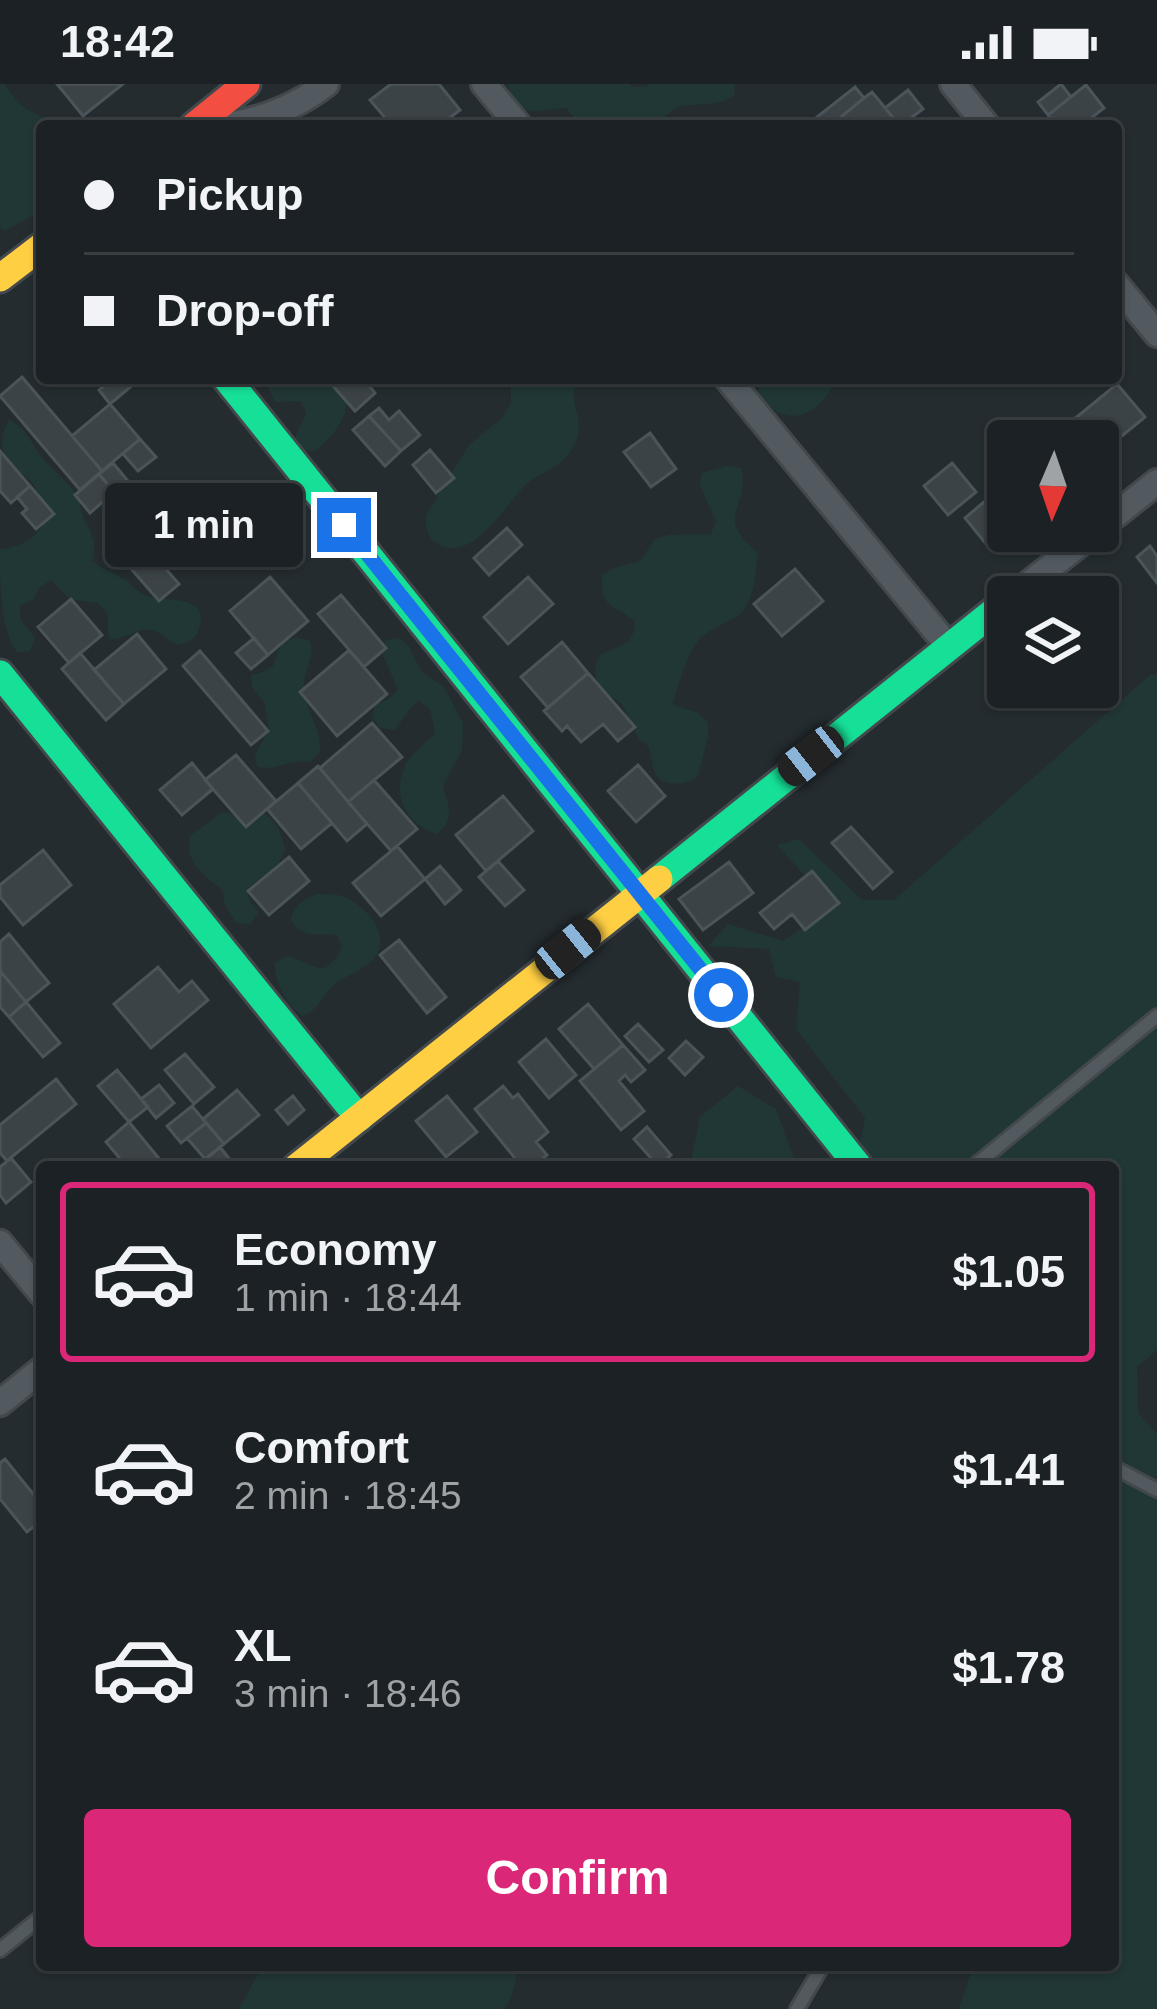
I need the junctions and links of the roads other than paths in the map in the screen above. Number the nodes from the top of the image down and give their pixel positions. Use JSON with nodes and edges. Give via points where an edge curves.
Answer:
{"nodes":[{"id":1,"x":246,"y":84,"type":"edge"},
{"id":2,"x":326,"y":84,"type":"edge"},
{"id":3,"x":484,"y":84,"type":"edge"},
{"id":4,"x":953,"y":84,"type":"edge"},
{"id":5,"x":201,"y":120,"type":"edge"},
{"id":6,"x":256,"y":120,"type":"edge"},
{"id":7,"x":514,"y":120,"type":"edge"},
{"id":8,"x":982,"y":120,"type":"edge"},
{"id":9,"x":36,"y":251,"type":"edge"},
{"id":10,"x":0,"y":278,"type":"edge"},
{"id":11,"x":1122,"y":291,"type":"edge"},
{"id":12,"x":1157,"y":334,"type":"edge"},
{"id":13,"x":231,"y":384,"type":"edge"},
{"id":14,"x":732,"y":384,"type":"edge"},
{"id":15,"x":1157,"y":482,"type":"edge"},
{"id":16,"x":1119,"y":512,"type":"edge"},
{"id":17,"x":1069,"y":552,"type":"edge"},
{"id":18,"x":1039,"y":576,"type":"edge"},
{"id":19,"x":987,"y":617,"type":"edge"},
{"id":20,"x":949,"y":647,"type":"junction"},
{"id":21,"x":0,"y":674,"type":"edge"},
{"id":22,"x":638,"y":892,"type":"junction"},
{"id":23,"x":1157,"y":1016,"type":"edge"},
{"id":24,"x":359,"y":1118,"type":"junction"},
{"id":25,"x":305,"y":1161,"type":"edge"},
{"id":26,"x":854,"y":1161,"type":"edge"},
{"id":27,"x":980,"y":1161,"type":"edge"},
{"id":28,"x":0,"y":1243,"type":"edge"},
{"id":29,"x":36,"y":1287,"type":"edge"},
{"id":30,"x":36,"y":1374,"type":"edge"},
{"id":31,"x":0,"y":1403,"type":"edge"},
{"id":32,"x":1119,"y":1470,"type":"edge"},
{"id":33,"x":1157,"y":1490,"type":"edge"},
{"id":34,"x":36,"y":1921,"type":"edge"},
{"id":35,"x":0,"y":1950,"type":"edge"},
{"id":36,"x":819,"y":1971,"type":"edge"},
{"id":37,"x":797,"y":2009,"type":"edge"}],
"edges":[{"from":1,"to":5,"type":"street"},
{"from":2,"to":6,"type":"street"},
{"from":3,"to":7,"type":"street"},
{"from":4,"to":8,"type":"street"},
{"from":9,"to":10,"type":"street"},
{"from":11,"to":12,"type":"street"},
{"from":13,"to":22,"type":"street"},
{"from":14,"to":20,"type":"street"},
{"from":15,"to":16,"type":"street"},
{"from":17,"to":18,"type":"street"},
{"from":19,"to":20,"type":"street"},
{"from":20,"to":22,"type":"street"},
{"from":21,"to":24,"type":"street"},
{"from":22,"to":24,"type":"street"},
{"from":22,"to":26,"type":"street"},
{"from":23,"to":27,"type":"lane"},
{"from":24,"to":25,"type":"street"},
{"from":28,"to":29,"type":"street"},
{"from":30,"to":31,"type":"street"},
{"from":32,"to":33,"type":"lane"},
{"from":34,"to":35,"type":"lane"},
{"from":36,"to":37,"type":"lane"}]}
